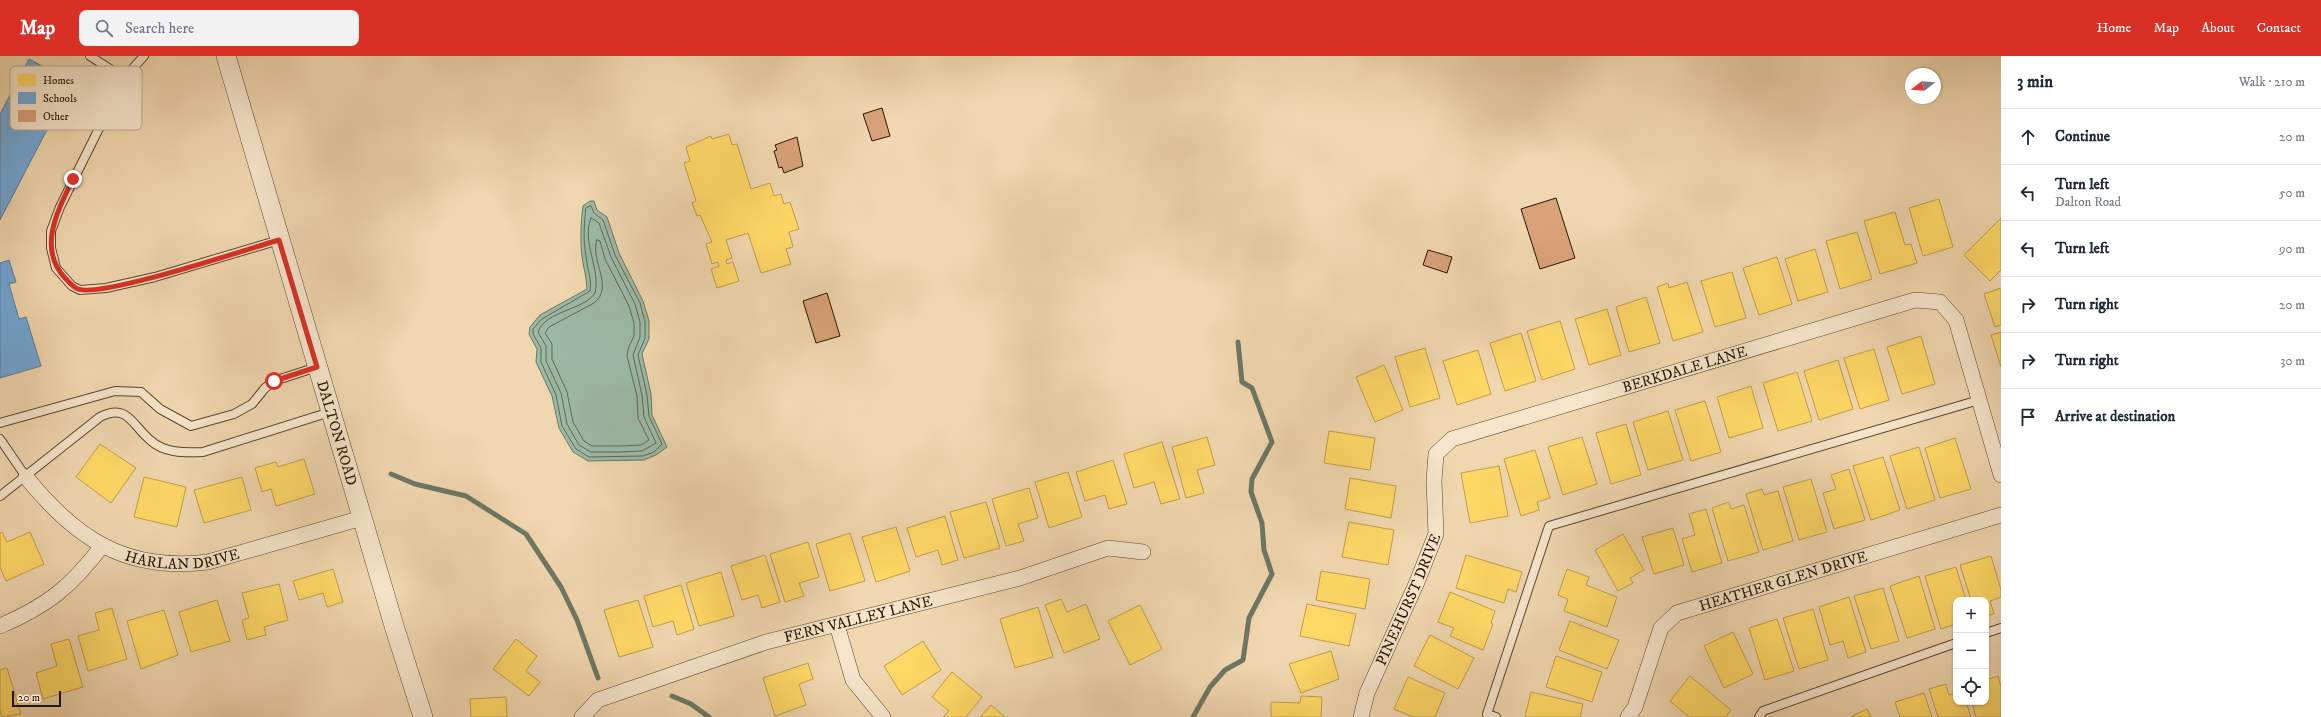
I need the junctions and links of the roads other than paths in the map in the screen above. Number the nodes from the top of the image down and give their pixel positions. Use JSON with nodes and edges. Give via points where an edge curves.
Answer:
{"nodes":[{"id":1,"x":90,"y":56,"type":"edge"},
{"id":2,"x":144,"y":56,"type":"edge"},
{"id":3,"x":226,"y":56,"type":"edge"},
{"id":4,"x":105,"y":66,"type":"edge"},
{"id":5,"x":135,"y":66,"type":"edge"},
{"id":6,"x":98,"y":130,"type":"edge"},
{"id":7,"x":279,"y":240,"type":"junction"},
{"id":8,"x":317,"y":367,"type":"junction"},
{"id":9,"x":1979,"y":400,"type":"junction"},
{"id":10,"x":330,"y":412,"type":"junction"},
{"id":11,"x":0,"y":423,"type":"edge"},
{"id":12,"x":0,"y":439,"type":"edge"},
{"id":13,"x":1436,"y":454,"type":"joint"},
{"id":14,"x":2001,"y":475,"type":"edge"},
{"id":15,"x":26,"y":477,"type":"junction"},
{"id":16,"x":0,"y":496,"type":"edge"},
{"id":17,"x":2001,"y":515,"type":"edge"},
{"id":18,"x":362,"y":518,"type":"junction"},
{"id":19,"x":102,"y":546,"type":"junction"},
{"id":20,"x":1143,"y":552,"type":"dead end"},
{"id":21,"x":0,"y":626,"type":"edge"},
{"id":22,"x":837,"y":626,"type":"junction"},
{"id":23,"x":2001,"y":628,"type":"edge"},
{"id":24,"x":1989,"y":632,"type":"edge"},
{"id":25,"x":1953,"y":644,"type":"edge"},
{"id":26,"x":423,"y":717,"type":"edge"},
{"id":27,"x":582,"y":717,"type":"edge"},
{"id":28,"x":883,"y":717,"type":"edge"},
{"id":29,"x":1361,"y":717,"type":"edge"},
{"id":30,"x":1496,"y":717,"type":"edge"},
{"id":31,"x":1628,"y":717,"type":"edge"},
{"id":32,"x":1759,"y":717,"type":"edge"}],
"edges":[{"from":1,"to":4,"type":"lane"},
{"from":2,"to":5,"type":"lane"},
{"from":3,"to":7,"type":"street","name":"DALTON ROAD"},
{"from":6,"to":7,"type":"lane","via":[[51,231],[51,248],[56,268],[72,286],[80,290],[106,288],[155,277]]},
{"from":7,"to":8,"type":"street","name":"DALTON ROAD"},
{"from":8,"to":10,"type":"street","name":"DALTON ROAD"},
{"from":8,"to":11,"type":"lane","via":[[274,381],[252,404],[234,414],[192,426],[160,408],[141,392],[115,391]]},
{"from":9,"to":13,"type":"street","name":"BERKDALE LANE","via":[[1956,320],[1940,302],[1915,300],[1452,438]]},
{"from":9,"to":14,"type":"street"},
{"from":9,"to":30,"type":"lane","via":[[1549,526],[1487,714]]},
{"from":10,"to":15,"type":"lane","via":[[203,452],[191,453],[164,448],[150,440],[130,418],[120,412],[110,412],[100,417]]},
{"from":10,"to":18,"type":"street","name":"DALTON ROAD"},
{"from":12,"to":15,"type":"lane"},
{"from":13,"to":29,"type":"street","name":"PINEHURST DRIVE","via":[[1436,534],[1367,693]]},
{"from":15,"to":16,"type":"lane"},
{"from":15,"to":19,"type":"street","name":"HARLAN DRIVE","via":[[58,513]]},
{"from":17,"to":31,"type":"street","name":"HEATHER GLEN DRIVE","via":[[1677,613],[1661,628],[1635,707]]},
{"from":18,"to":19,"type":"street","name":"HARLAN DRIVE","via":[[208,562],[185,565],[132,557]]},
{"from":18,"to":26,"type":"street","name":"DALTON ROAD"},
{"from":19,"to":21,"type":"street","via":[[85,569],[56,597]]},
{"from":20,"to":22,"type":"street","name":"FERN VALLEY LANE","via":[[1108,548],[1020,578]]},
{"from":22,"to":27,"type":"street","name":"FERN VALLEY LANE","via":[[766,642],[598,700]]},
{"from":22,"to":28,"type":"street","via":[[853,680]]},
{"from":23,"to":24,"type":"lane"},
{"from":25,"to":32,"type":"lane","via":[[1763,711]]}]}
